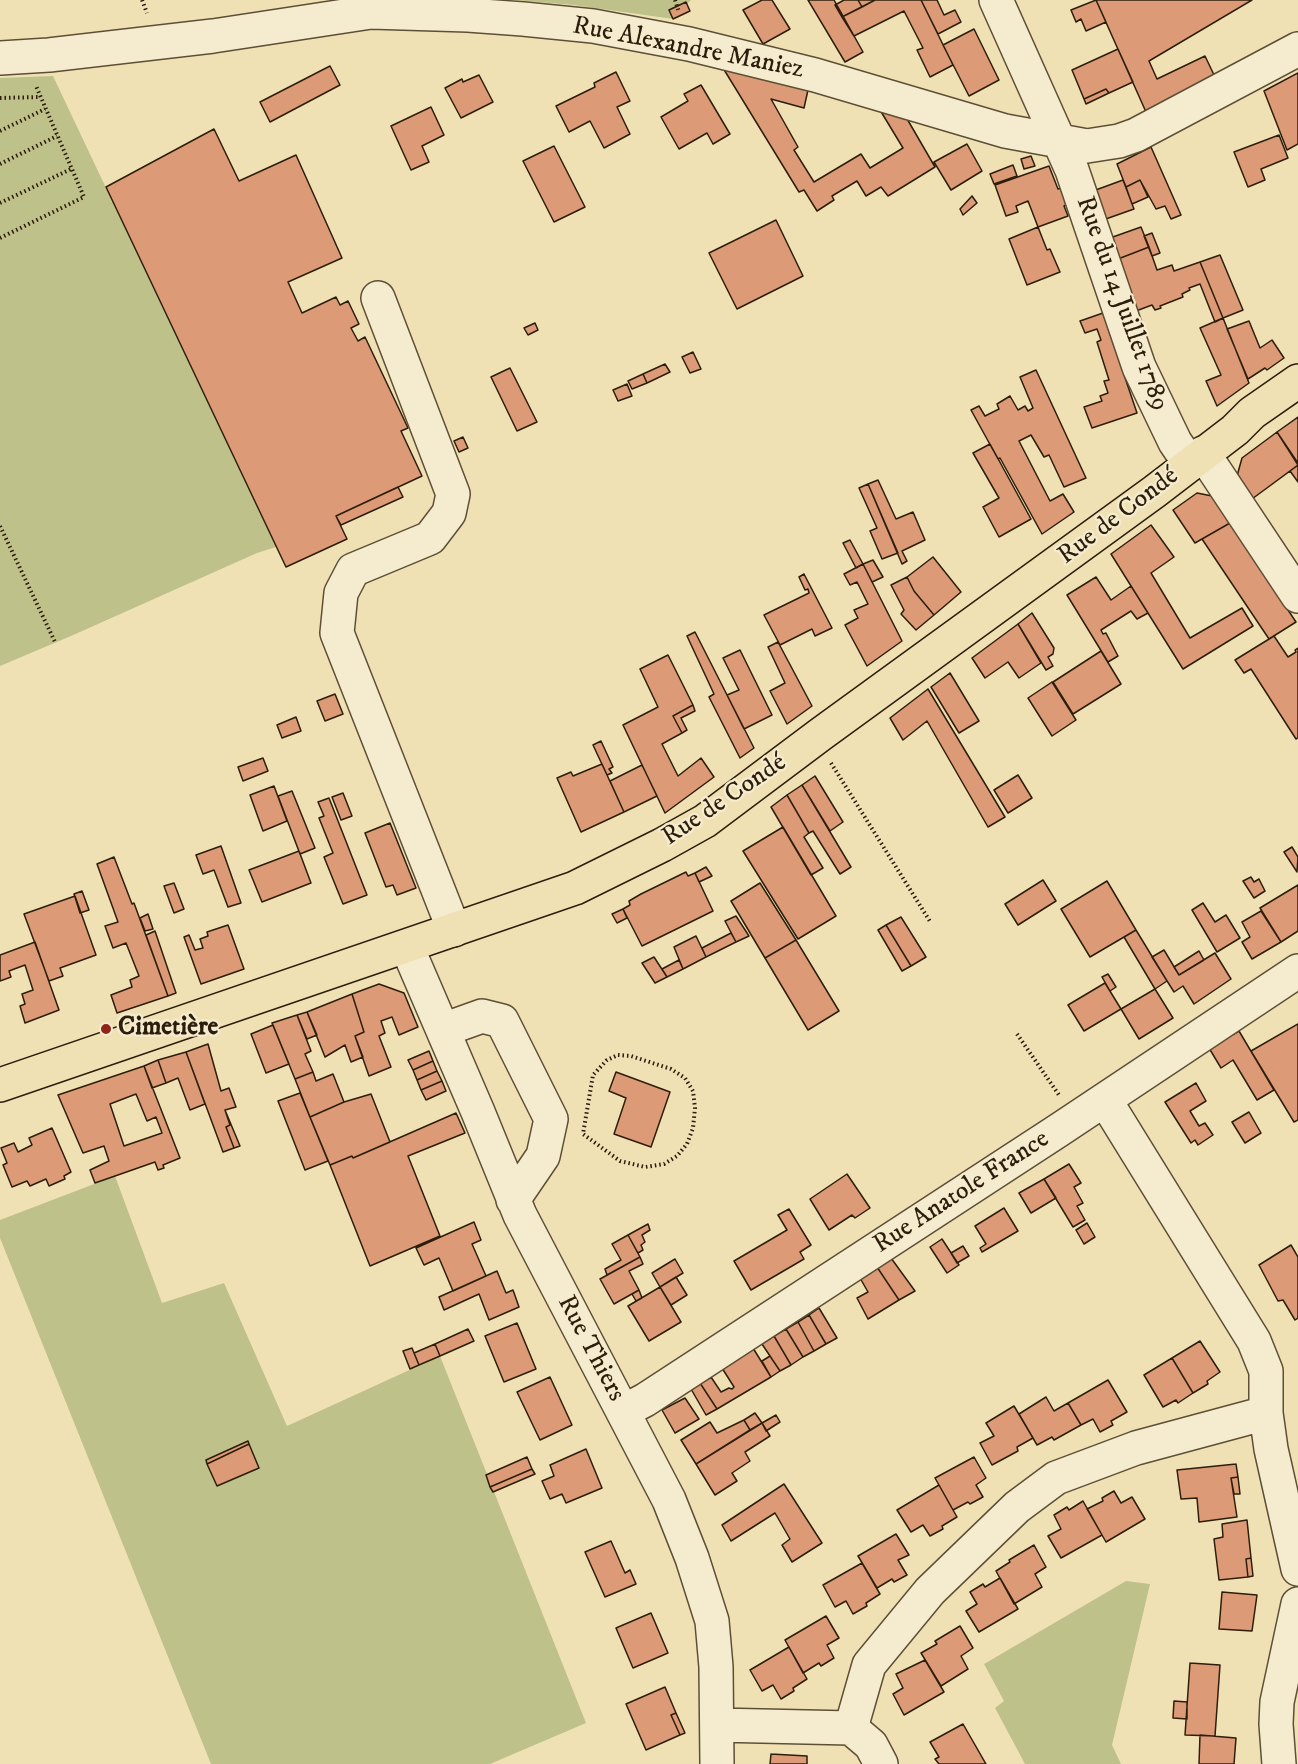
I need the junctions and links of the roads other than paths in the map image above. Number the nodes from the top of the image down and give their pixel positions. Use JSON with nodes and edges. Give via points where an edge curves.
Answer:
{"nodes":[{"id":1,"x":996,"y":0,"type":"edge"},
{"id":2,"x":494,"y":8,"type":"edge"},
{"id":3,"x":1298,"y":49,"type":"edge"},
{"id":4,"x":0,"y":58,"type":"edge"},
{"id":5,"x":1059,"y":140,"type":"junction"},
{"id":6,"x":378,"y":298,"type":"dead end"},
{"id":7,"x":1298,"y":381,"type":"edge"},
{"id":8,"x":1196,"y":459,"type":"junction"},
{"id":9,"x":1298,"y":596,"type":"edge"},
{"id":10,"x":454,"y":930,"type":"junction"},
{"id":11,"x":407,"y":947,"type":"junction"},
{"id":12,"x":1298,"y":971,"type":"edge"},
{"id":13,"x":443,"y":1030,"type":"junction"},
{"id":14,"x":0,"y":1085,"type":"edge"},
{"id":15,"x":1105,"y":1100,"type":"junction"},
{"id":16,"x":513,"y":1200,"type":"junction"},
{"id":17,"x":624,"y":1411,"type":"junction"},
{"id":18,"x":1266,"y":1413,"type":"junction"},
{"id":19,"x":1298,"y":1569,"type":"edge"},
{"id":20,"x":1298,"y":1604,"type":"edge"},
{"id":21,"x":717,"y":1725,"type":"junction"},
{"id":22,"x":851,"y":1728,"type":"junction"},
{"id":23,"x":717,"y":1764,"type":"edge"},
{"id":24,"x":881,"y":1764,"type":"edge"},
{"id":25,"x":1279,"y":1764,"type":"edge"}],
"edges":[{"from":1,"to":5,"type":"street","name":"Rue du 14 Juillet 1789"},
{"from":2,"to":4,"type":"street","name":"Rue Alexandre Maniez","via":[[371,12],[213,36]]},
{"from":2,"to":5,"type":"street","name":"Rue Alexandre Maniez","via":[[689,44],[815,75],[1005,130]]},
{"from":3,"to":5,"type":"street","name":"Rue Alexandre Maniez","via":[[1136,135],[1087,146]]},
{"from":5,"to":8,"type":"street","name":"Rue du 14 Juillet 1789","via":[[1139,367],[1175,442]]},
{"from":6,"to":10,"type":"street","via":[[453,494],[449,513],[430,538],[353,570],[341,593],[337,633]]},
{"from":7,"to":8,"type":"main road","name":"Rue de Condé"},
{"from":8,"to":9,"type":"street","name":"Rue du 14 Juillet 1789"},
{"from":8,"to":10,"type":"main road","name":"Rue de Condé","via":[[705,821],[575,888]]},
{"from":10,"to":11,"type":"main road","name":"Rue de Condé"},
{"from":11,"to":13,"type":"street","name":"Rue Thiers"},
{"from":11,"to":14,"type":"main road","name":"Rue de Condé"},
{"from":12,"to":15,"type":"street","name":"Rue Anatole France"},
{"from":13,"to":16,"type":"street","name":"Rue Thiers"},
{"from":13,"to":16,"type":"street","via":[[482,1016],[502,1021],[551,1119],[543,1156]]},
{"from":15,"to":17,"type":"street","name":"Rue Anatole France"},
{"from":15,"to":18,"type":"street","via":[[1254,1341],[1266,1371]]},
{"from":16,"to":17,"type":"street","name":"Rue Thiers"},
{"from":17,"to":21,"type":"street","name":"Rue Thiers","via":[[669,1500],[712,1621]]},
{"from":18,"to":19,"type":"street"},
{"from":18,"to":22,"type":"street","via":[[1136,1448],[1056,1478],[1017,1507],[930,1590],[869,1665]]},
{"from":20,"to":25,"type":"street","via":[[1277,1702]]},
{"from":21,"to":22,"type":"street"},
{"from":21,"to":23,"type":"street","name":"Rue Thiers"},
{"from":22,"to":24,"type":"street","via":[[871,1745]]}]}
